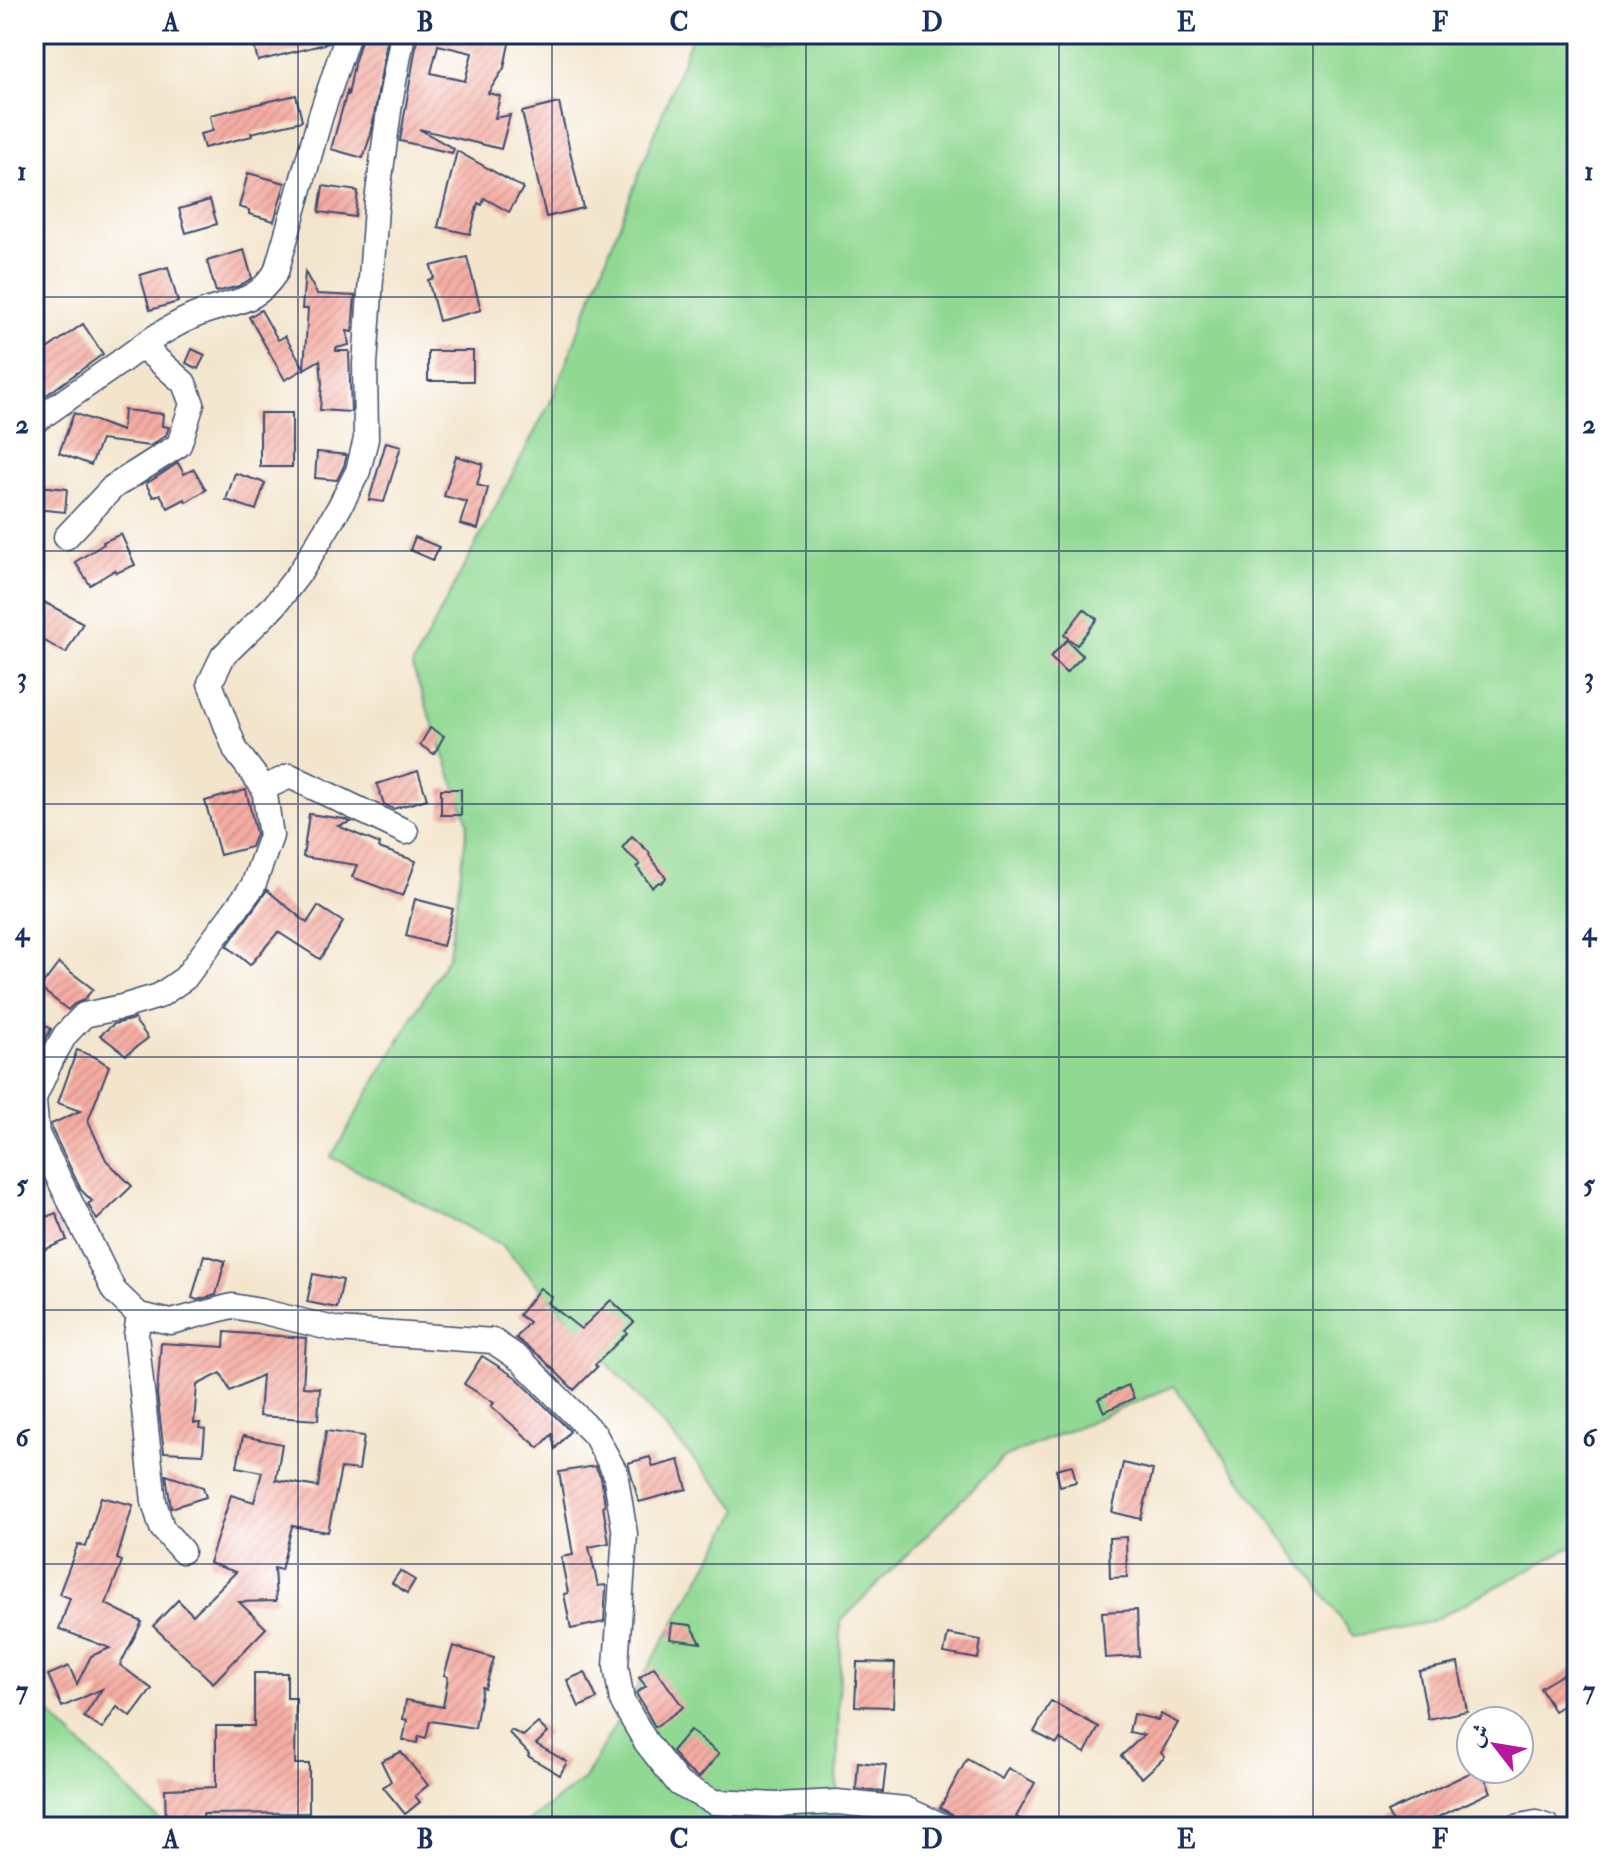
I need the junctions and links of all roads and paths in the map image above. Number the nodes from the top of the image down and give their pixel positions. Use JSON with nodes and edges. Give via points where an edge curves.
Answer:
{"nodes":[{"id":1,"x":348,"y":34,"type":"edge"},
{"id":2,"x":403,"y":34,"type":"edge"},
{"id":3,"x":142,"y":346,"type":"junction"},
{"id":4,"x":34,"y":422,"type":"edge"},
{"id":5,"x":66,"y":537,"type":"dead end"},
{"id":6,"x":264,"y":788,"type":"junction"},
{"id":7,"x":406,"y":832,"type":"dead end"},
{"id":8,"x":34,"y":1100,"type":"edge"},
{"id":9,"x":139,"y":1315,"type":"junction"},
{"id":10,"x":182,"y":1551,"type":"dead end"},
{"id":11,"x":945,"y":1827,"type":"edge"},
{"id":12,"x":1516,"y":1827,"type":"edge"},
{"id":13,"x":1548,"y":1827,"type":"edge"}],
"edges":[{"from":1,"to":3,"type":"street","via":[[276,272],[258,294],[201,313]]},
{"from":2,"to":6,"type":"street","via":[[376,208],[365,364],[366,439],[358,471],[301,571],[223,656],[210,683],[236,751]]},
{"from":3,"to":4,"type":"street"},
{"from":3,"to":5,"type":"street","via":[[184,383],[192,404],[179,445],[113,487]]},
{"from":6,"to":7,"type":"street","via":[[290,776]]},
{"from":6,"to":8,"type":"street","via":[[271,836],[253,886],[185,978],[159,996],[84,1015],[65,1035]]},
{"from":8,"to":9,"type":"street","via":[[37,1134],[114,1291]]},
{"from":9,"to":10,"type":"street","via":[[136,1335],[154,1502],[162,1528]]},
{"from":9,"to":11,"type":"street","via":[[171,1322],[232,1306],[338,1330],[493,1341],[521,1360],[595,1435],[615,1472],[625,1534],[616,1666],[622,1701],[679,1784],[714,1802],[837,1802],[905,1809]]},
{"from":12,"to":13,"type":"street"}]}
